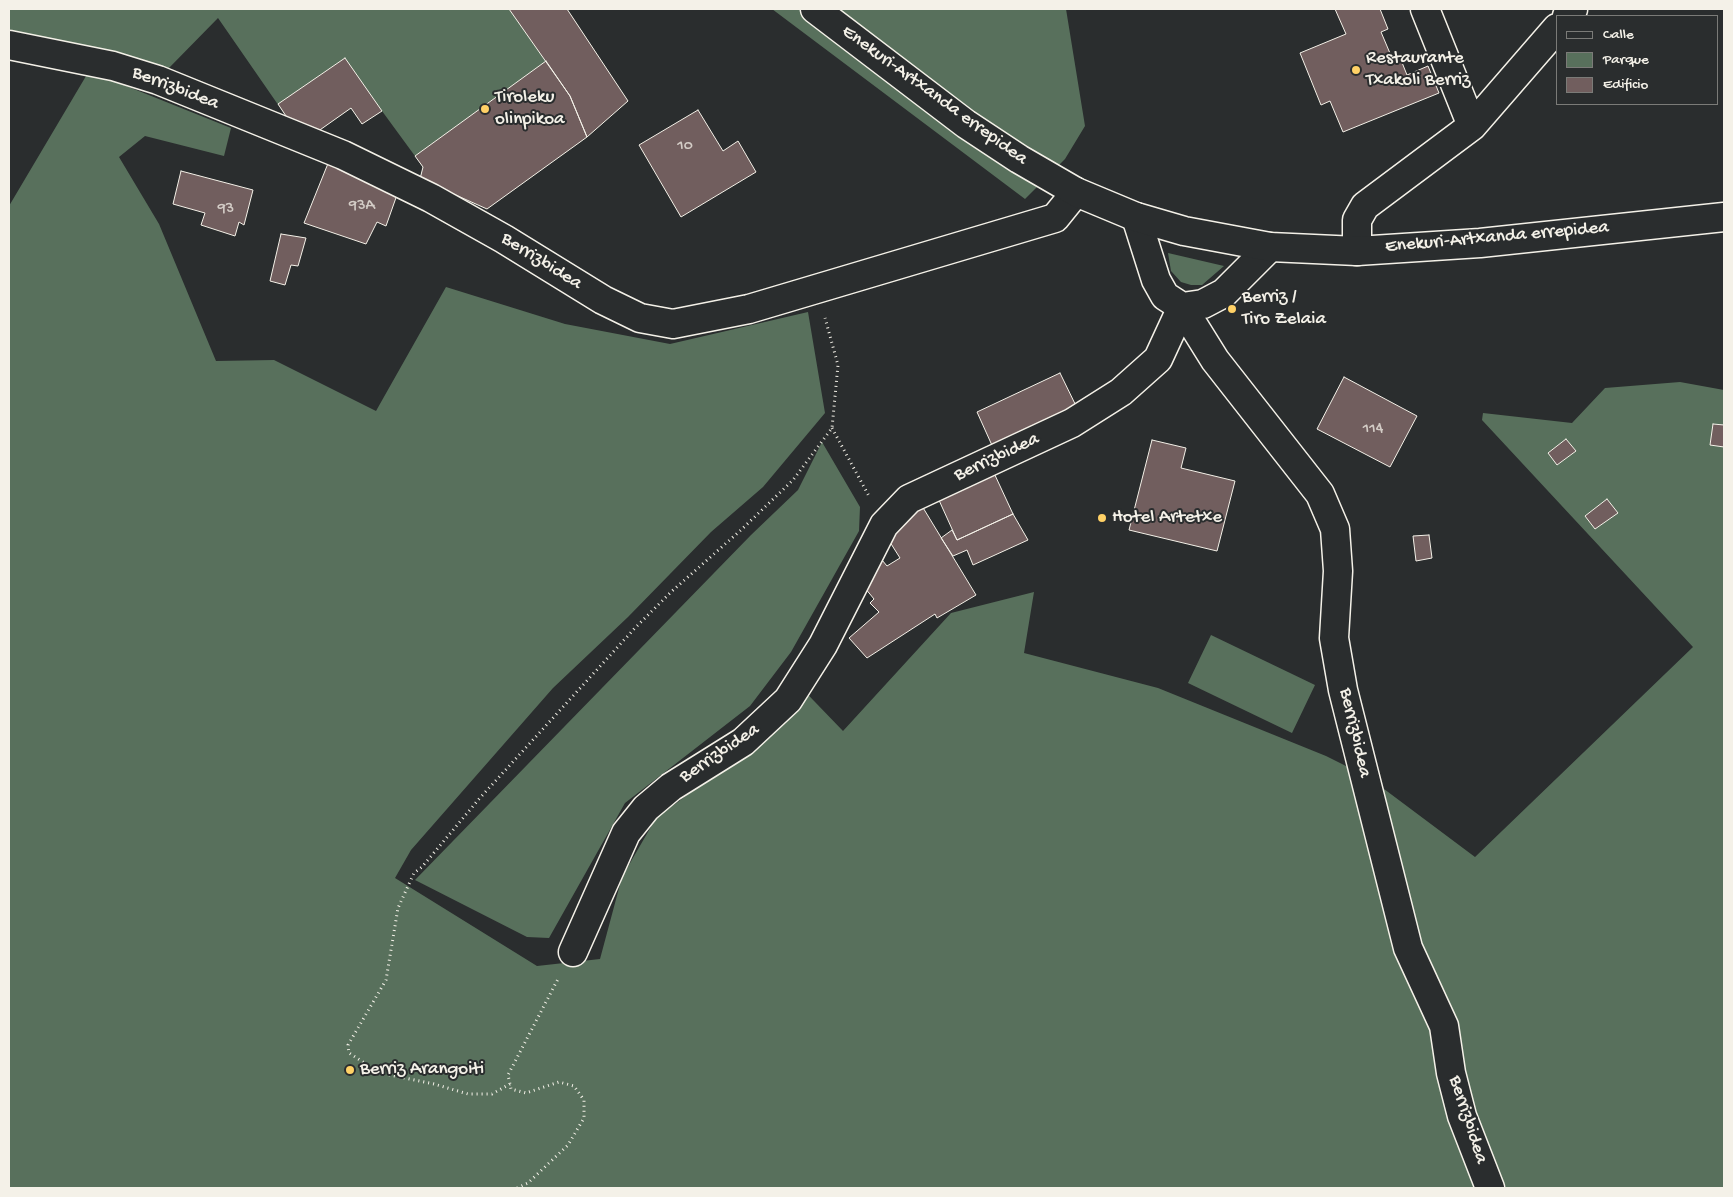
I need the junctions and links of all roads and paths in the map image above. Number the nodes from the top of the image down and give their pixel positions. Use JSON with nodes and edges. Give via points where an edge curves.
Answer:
{"nodes":[{"id":1,"x":815,"y":9,"type":"edge"},
{"id":2,"x":1425,"y":9,"type":"edge"},
{"id":3,"x":1556,"y":29,"type":"edge"},
{"id":4,"x":9,"y":45,"type":"edge"},
{"id":5,"x":1472,"y":126,"type":"junction"},
{"id":6,"x":1076,"y":192,"type":"junction"},
{"id":7,"x":1136,"y":217,"type":"junction"},
{"id":8,"x":1724,"y":217,"type":"edge"},
{"id":9,"x":1270,"y":247,"type":"junction"},
{"id":10,"x":1357,"y":251,"type":"junction"},
{"id":11,"x":816,"y":288,"type":"junction"},
{"id":12,"x":1182,"y":307,"type":"junction"},
{"id":13,"x":832,"y":428,"type":"junction"},
{"id":14,"x":884,"y":525,"type":"junction"},
{"id":15,"x":573,"y":952,"type":"joint"},
{"id":16,"x":510,"y":1084,"type":"junction"},
{"id":17,"x":517,"y":1188,"type":"edge"},
{"id":18,"x":1490,"y":1188,"type":"edge"}],
"edges":[{"from":1,"to":6,"type":"street","name":"Enekuri-Artxanda errepidea","via":[[966,124]]},
{"from":2,"to":5,"type":"street"},
{"from":3,"to":5,"type":"street"},
{"from":4,"to":11,"type":"street","name":"Berrizbidea","via":[[113,66],[158,80],[343,155],[431,198],[640,318],[673,324],[749,309]]},
{"from":5,"to":10,"type":"street","via":[[1365,206],[1358,220]]},
{"from":6,"to":7,"type":"street","name":"Enekuri-Artxanda errepidea"},
{"from":6,"to":11,"type":"street","name":"Berrizbidea","via":[[1055,218]]},
{"from":7,"to":9,"type":"street","name":"Enekuri-Artxanda errepidea","via":[[1184,231]]},
{"from":7,"to":12,"type":"street","name":"Berrizbidea","via":[[1156,280],[1165,296]]},
{"from":8,"to":10,"type":"street","name":"Enekuri-Artxanda errepidea"},
{"from":9,"to":10,"type":"street","name":"Enekuri-Artxanda errepidea"},
{"from":9,"to":12,"type":"street","via":[[1224,293],[1203,304]]},
{"from":11,"to":13,"type":"path","via":[[838,365]]},
{"from":12,"to":14,"type":"street","name":"Berrizbidea","via":[[1158,358],[1122,392],[1072,423],[909,499]]},
{"from":12,"to":18,"type":"street","name":"Berrizbidea","via":[[1215,360],[1320,494],[1335,529],[1338,571],[1334,638],[1343,690],[1408,948],[1444,1026],[1462,1116]]},
{"from":13,"to":14,"type":"path"},
{"from":13,"to":16,"type":"path","via":[[793,480],[635,628],[414,873],[398,908],[386,980],[348,1045],[349,1053],[380,1073],[468,1094],[492,1094]]},
{"from":14,"to":15,"type":"street","name":"Berrizbidea","via":[[823,645],[788,700],[743,742],[670,787],[646,808],[626,833]]},
{"from":15,"to":16,"type":"path","via":[[517,1055],[508,1075]]},
{"from":16,"to":17,"type":"path","via":[[511,1090],[526,1093],[559,1082],[574,1086],[584,1100],[584,1118],[568,1145],[528,1183]]}]}
